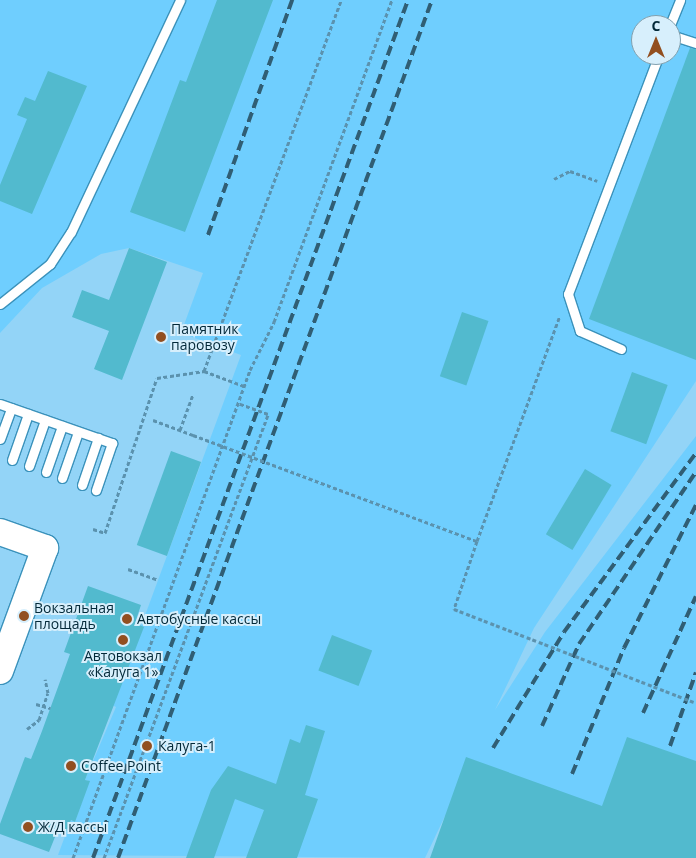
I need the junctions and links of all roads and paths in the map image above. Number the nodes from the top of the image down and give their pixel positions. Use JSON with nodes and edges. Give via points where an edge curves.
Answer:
{"nodes":[{"id":1,"x":180,"y":0,"type":"edge"},
{"id":2,"x":340,"y":0,"type":"edge"},
{"id":3,"x":392,"y":0,"type":"edge"},
{"id":4,"x":680,"y":0,"type":"edge"},
{"id":5,"x":674,"y":15,"type":"edge"},
{"id":6,"x":681,"y":38,"type":"edge"},
{"id":7,"x":696,"y":43,"type":"edge"},
{"id":8,"x":655,"y":65,"type":"edge"},
{"id":9,"x":554,"y":179,"type":"dead end"},
{"id":10,"x":609,"y":187,"type":"junction"},
{"id":11,"x":568,"y":294,"type":"junction"},
{"id":12,"x":0,"y":304,"type":"edge"},
{"id":13,"x":621,"y":349,"type":"dead end"},
{"id":14,"x":204,"y":371,"type":"junction"},
{"id":15,"x":244,"y":386,"type":"junction"},
{"id":16,"x":193,"y":395,"type":"dead end"},
{"id":17,"x":238,"y":403,"type":"junction"},
{"id":18,"x":0,"y":404,"type":"edge"},
{"id":19,"x":11,"y":408,"type":"junction"},
{"id":20,"x":28,"y":414,"type":"junction"},
{"id":21,"x":45,"y":420,"type":"junction"},
{"id":22,"x":153,"y":420,"type":"dead end"},
{"id":23,"x":62,"y":426,"type":"junction"},
{"id":24,"x":180,"y":430,"type":"junction"},
{"id":25,"x":78,"y":432,"type":"junction"},
{"id":26,"x":98,"y":438,"type":"junction"},
{"id":27,"x":0,"y":439,"type":"edge"},
{"id":28,"x":12,"y":460,"type":"dead end"},
{"id":29,"x":29,"y":466,"type":"dead end"},
{"id":30,"x":46,"y":472,"type":"dead end"},
{"id":31,"x":62,"y":478,"type":"dead end"},
{"id":32,"x":82,"y":485,"type":"dead end"},
{"id":33,"x":96,"y":490,"type":"dead end"},
{"id":34,"x":93,"y":530,"type":"dead end"},
{"id":35,"x":0,"y":532,"type":"edge"},
{"id":36,"x":477,"y":541,"type":"junction"},
{"id":37,"x":128,"y":568,"type":"dead end"},
{"id":38,"x":158,"y":580,"type":"dead end"},
{"id":39,"x":0,"y":671,"type":"edge"},
{"id":40,"x":45,"y":679,"type":"dead end"},
{"id":41,"x":696,"y":702,"type":"edge"},
{"id":42,"x":36,"y":704,"type":"dead end"},
{"id":43,"x":44,"y":706,"type":"junction"},
{"id":44,"x":50,"y":708,"type":"dead end"},
{"id":45,"x":27,"y":729,"type":"dead end"},
{"id":46,"x":73,"y":858,"type":"edge"},
{"id":47,"x":104,"y":858,"type":"edge"}],
"edges":[{"from":1,"to":12,"type":"lane","via":[[70,232],[50,264]]},
{"from":2,"to":14,"type":"path"},
{"from":3,"to":15,"type":"path","via":[[274,322]]},
{"from":4,"to":5,"type":"lane"},
{"from":6,"to":7,"type":"lane"},
{"from":8,"to":10,"type":"lane"},
{"from":9,"to":10,"type":"path","via":[[570,171]]},
{"from":10,"to":11,"type":"lane"},
{"from":11,"to":13,"type":"lane","via":[[580,331]]},
{"from":11,"to":36,"type":"path"},
{"from":14,"to":15,"type":"path"},
{"from":14,"to":34,"type":"path","via":[[157,378],[105,533]]},
{"from":15,"to":17,"type":"path"},
{"from":16,"to":24,"type":"path"},
{"from":17,"to":46,"type":"path"},
{"from":17,"to":47,"type":"path","via":[[268,414]]},
{"from":18,"to":19,"type":"lane"},
{"from":19,"to":20,"type":"lane"},
{"from":19,"to":27,"type":"lane"},
{"from":20,"to":21,"type":"lane"},
{"from":20,"to":28,"type":"lane"},
{"from":21,"to":23,"type":"lane"},
{"from":21,"to":29,"type":"lane"},
{"from":22,"to":24,"type":"path"},
{"from":23,"to":25,"type":"lane"},
{"from":23,"to":30,"type":"lane"},
{"from":24,"to":36,"type":"path","bridge":true},
{"from":25,"to":26,"type":"lane"},
{"from":25,"to":31,"type":"lane"},
{"from":26,"to":32,"type":"lane"},
{"from":26,"to":33,"type":"lane","via":[[112,443]]},
{"from":35,"to":39,"type":"main road","via":[[45,548]]},
{"from":36,"to":41,"type":"path","bridge":true,"via":[[454,609]]},
{"from":37,"to":38,"type":"path"},
{"from":40,"to":43,"type":"path","via":[[48,693]]},
{"from":42,"to":43,"type":"path"},
{"from":43,"to":44,"type":"path"},
{"from":43,"to":45,"type":"path","via":[[39,720]]}]}
